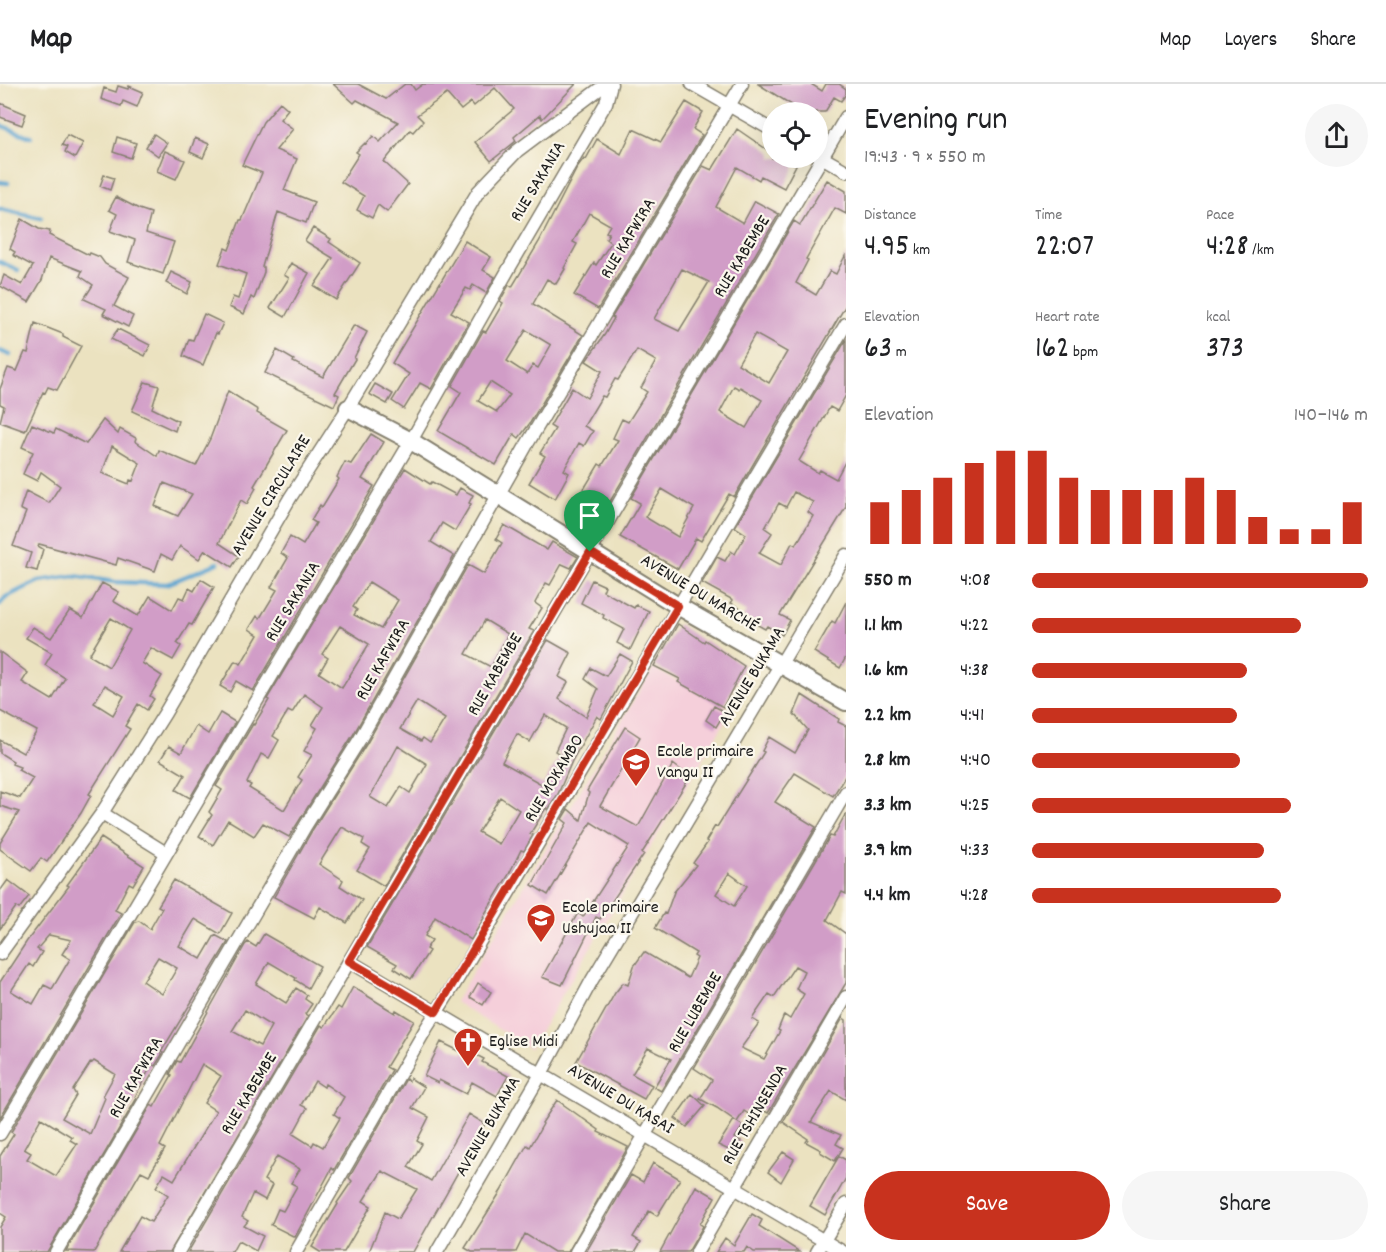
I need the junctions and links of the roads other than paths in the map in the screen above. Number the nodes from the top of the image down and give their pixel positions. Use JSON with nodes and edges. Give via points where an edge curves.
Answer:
{"nodes":[{"id":1,"x":606,"y":84,"type":"edge"},
{"id":2,"x":611,"y":84,"type":"edge"},
{"id":3,"x":692,"y":84,"type":"edge"},
{"id":4,"x":742,"y":84,"type":"edge"},
{"id":5,"x":729,"y":106,"type":"junction"},
{"id":6,"x":846,"y":117,"type":"edge"},
{"id":7,"x":762,"y":124,"type":"edge"},
{"id":8,"x":828,"y":145,"type":"edge"},
{"id":9,"x":828,"y":161,"type":"edge"},
{"id":10,"x":814,"y":168,"type":"edge"},
{"id":11,"x":846,"y":171,"type":"edge"},
{"id":12,"x":846,"y":324,"type":"edge"},
{"id":13,"x":348,"y":408,"type":"junction"},
{"id":14,"x":411,"y":441,"type":"junction"},
{"id":15,"x":498,"y":495,"type":"junction"},
{"id":16,"x":590,"y":552,"type":"junction"},
{"id":17,"x":846,"y":555,"type":"edge"},
{"id":18,"x":678,"y":606,"type":"junction"},
{"id":19,"x":782,"y":665,"type":"junction"},
{"id":20,"x":846,"y":702,"type":"edge"},
{"id":21,"x":846,"y":792,"type":"edge"},
{"id":22,"x":102,"y":813,"type":"junction"},
{"id":23,"x":166,"y":853,"type":"junction"},
{"id":24,"x":0,"y":954,"type":"edge"},
{"id":25,"x":349,"y":961,"type":"junction"},
{"id":26,"x":846,"y":997,"type":"edge"},
{"id":27,"x":436,"y":1012,"type":"junction"},
{"id":28,"x":540,"y":1074,"type":"junction"},
{"id":29,"x":0,"y":1134,"type":"edge"},
{"id":30,"x":645,"y":1136,"type":"junction"},
{"id":31,"x":734,"y":1188,"type":"junction"},
{"id":32,"x":846,"y":1204,"type":"edge"},
{"id":33,"x":824,"y":1241,"type":"junction"},
{"id":34,"x":56,"y":1252,"type":"edge"},
{"id":35,"x":178,"y":1252,"type":"edge"},
{"id":36,"x":296,"y":1252,"type":"edge"},
{"id":37,"x":437,"y":1252,"type":"edge"},
{"id":38,"x":576,"y":1252,"type":"edge"},
{"id":39,"x":697,"y":1252,"type":"edge"},
{"id":40,"x":817,"y":1252,"type":"edge"},
{"id":41,"x":843,"y":1252,"type":"edge"}],
"edges":[{"from":1,"to":13,"type":"street","name":"AVENUE CIRCULAIRE","via":[[517,151],[478,192]]},
{"from":2,"to":14,"type":"street","name":"RUE SAKANIA","via":[[606,103]]},
{"from":3,"to":5,"type":"street"},
{"from":4,"to":5,"type":"street","name":"RUE KAFWIRA"},
{"from":5,"to":7,"type":"street"},
{"from":5,"to":15,"type":"street","name":"RUE KAFWIRA"},
{"from":6,"to":8,"type":"street","name":"RUE KABEMBE"},
{"from":9,"to":11,"type":"street"},
{"from":10,"to":16,"type":"street","name":"RUE KABEMBE"},
{"from":12,"to":18,"type":"street","name":"RUE MOKAMBO"},
{"from":13,"to":14,"type":"street","name":"AVENUE DU MARCHÉ"},
{"from":13,"to":22,"type":"street","name":"AVENUE CIRCULAIRE"},
{"from":14,"to":15,"type":"street","name":"AVENUE DU MARCHÉ"},
{"from":14,"to":23,"type":"street","name":"RUE SAKANIA"},
{"from":15,"to":16,"type":"street","name":"AVENUE DU MARCHÉ"},
{"from":15,"to":34,"type":"street","name":"RUE KAFWIRA","via":[[360,739]]},
{"from":16,"to":18,"type":"street","name":"AVENUE DU MARCHÉ"},
{"from":16,"to":25,"type":"street","name":"RUE KABEMBE"},
{"from":17,"to":19,"type":"street","name":"AVENUE BUKAMA"},
{"from":18,"to":19,"type":"street","name":"AVENUE DU MARCHÉ"},
{"from":18,"to":27,"type":"street","name":"RUE MOKAMBO"},
{"from":19,"to":20,"type":"street","name":"AVENUE DU MARCHÉ"},
{"from":19,"to":28,"type":"street","name":"AVENUE BUKAMA","via":[[609,950]]},
{"from":21,"to":30,"type":"street","name":"RUE LUBEMBE"},
{"from":22,"to":23,"type":"street"},
{"from":22,"to":24,"type":"street","name":"AVENUE CIRCULAIRE"},
{"from":23,"to":29,"type":"street","name":"RUE SAKANIA"},
{"from":25,"to":27,"type":"street","name":"AVENUE DU KASAI"},
{"from":25,"to":35,"type":"street","name":"RUE KABEMBE"},
{"from":26,"to":31,"type":"street","name":"RUE TSHINSENDA"},
{"from":27,"to":28,"type":"street","name":"AVENUE DU KASAI"},
{"from":27,"to":36,"type":"street","name":"RUE MOKAMBO"},
{"from":28,"to":30,"type":"street","name":"AVENUE DU KASAI"},
{"from":28,"to":37,"type":"street","name":"AVENUE BUKAMA"},
{"from":30,"to":31,"type":"street","name":"AVENUE DU KASAI"},
{"from":30,"to":38,"type":"street","name":"RUE LUBEMBE"},
{"from":31,"to":33,"type":"street","name":"AVENUE DU KASAI"},
{"from":31,"to":39,"type":"street","name":"RUE TSHINSENDA"},
{"from":32,"to":33,"type":"street"},
{"from":33,"to":40,"type":"street"},
{"from":33,"to":41,"type":"street","name":"AVENUE DU KASAI"}]}
